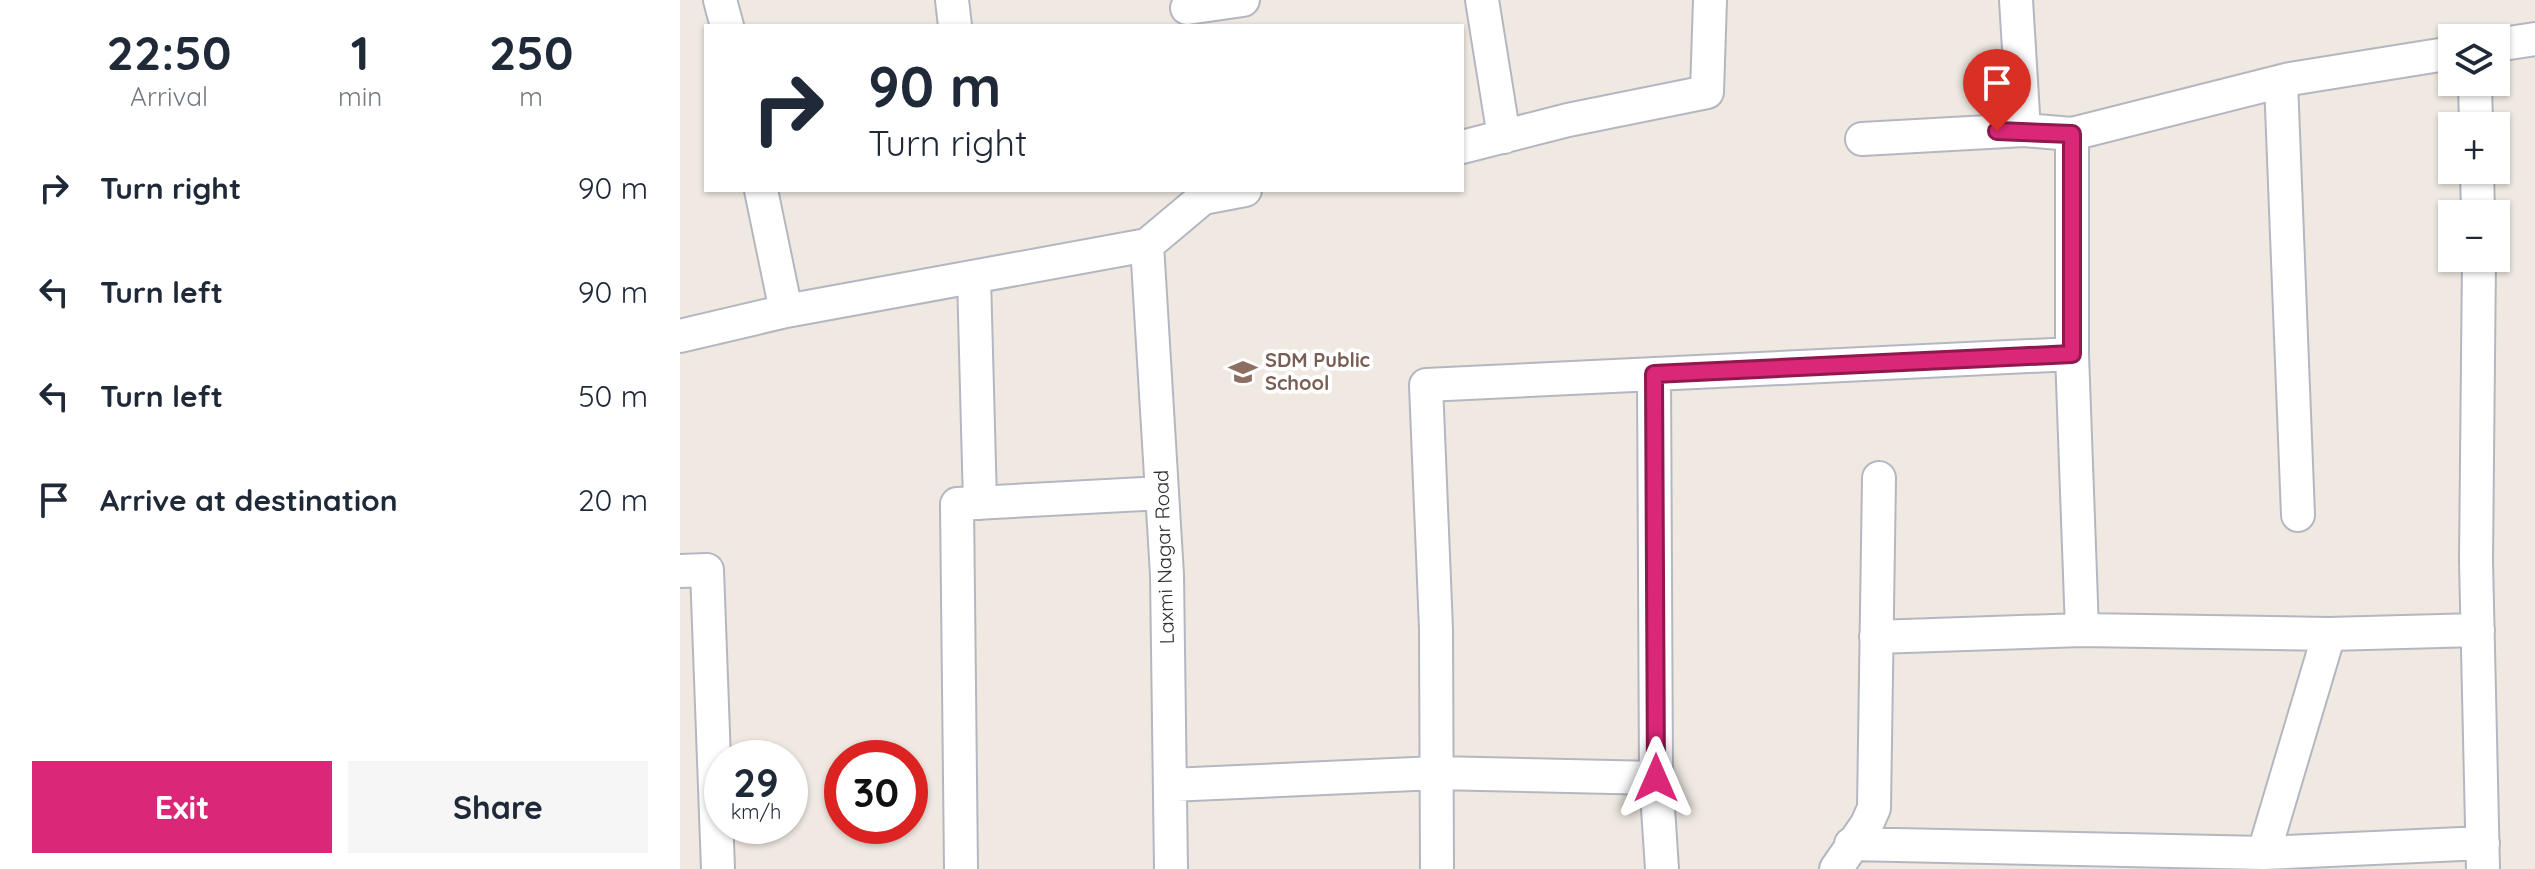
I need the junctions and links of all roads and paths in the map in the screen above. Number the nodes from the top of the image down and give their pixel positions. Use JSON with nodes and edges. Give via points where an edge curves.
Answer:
{"nodes":[{"id":1,"x":952,"y":0,"type":"edge"},
{"id":2,"x":1243,"y":0,"type":"edge"},
{"id":3,"x":1482,"y":0,"type":"edge"},
{"id":4,"x":1710,"y":0,"type":"edge"},
{"id":5,"x":2016,"y":0,"type":"edge"},
{"id":6,"x":1187,"y":11,"type":"edge"},
{"id":7,"x":955,"y":24,"type":"edge"},
{"id":8,"x":2535,"y":39,"type":"edge"},
{"id":9,"x":2510,"y":43,"type":"edge"},
{"id":10,"x":2438,"y":55,"type":"edge"},
{"id":11,"x":2281,"y":82,"type":"junction"},
{"id":12,"x":2024,"y":130,"type":"junction"},
{"id":13,"x":2072,"y":134,"type":"junction"},
{"id":14,"x":1504,"y":137,"type":"junction"},
{"id":15,"x":1862,"y":139,"type":"dead end"},
{"id":16,"x":1464,"y":147,"type":"edge"},
{"id":17,"x":761,"y":192,"type":"edge"},
{"id":18,"x":1224,"y":192,"type":"edge"},
{"id":19,"x":1203,"y":194,"type":"edge"},
{"id":20,"x":1147,"y":245,"type":"junction"},
{"id":21,"x":2479,"y":272,"type":"edge"},
{"id":22,"x":974,"y":277,"type":"junction"},
{"id":23,"x":786,"y":311,"type":"junction"},
{"id":24,"x":680,"y":336,"type":"edge"},
{"id":25,"x":2072,"y":354,"type":"junction"},
{"id":26,"x":1654,"y":374,"type":"junction"},
{"id":27,"x":1879,"y":478,"type":"dead end"},
{"id":28,"x":1162,"y":493,"type":"junction"},
{"id":29,"x":980,"y":503,"type":"junction"},
{"id":30,"x":2298,"y":515,"type":"dead end"},
{"id":31,"x":680,"y":571,"type":"edge"},
{"id":32,"x":2082,"y":630,"type":"junction"},
{"id":33,"x":2478,"y":630,"type":"junction"},
{"id":34,"x":2329,"y":634,"type":"junction"},
{"id":35,"x":1876,"y":637,"type":"junction"},
{"id":36,"x":1436,"y":773,"type":"junction"},
{"id":37,"x":1656,"y":778,"type":"junction"},
{"id":38,"x":1170,"y":785,"type":"junction"},
{"id":39,"x":2483,"y":856,"type":"edge"},
{"id":40,"x":1843,"y":857,"type":"edge"},
{"id":41,"x":2261,"y":861,"type":"edge"},
{"id":42,"x":718,"y":869,"type":"edge"},
{"id":43,"x":961,"y":869,"type":"edge"},
{"id":44,"x":1171,"y":869,"type":"edge"},
{"id":45,"x":1437,"y":869,"type":"edge"},
{"id":46,"x":1662,"y":869,"type":"edge"}],
"edges":[{"from":1,"to":7,"type":"street"},
{"from":2,"to":6,"type":"street"},
{"from":3,"to":14,"type":"street"},
{"from":4,"to":14,"type":"street","via":[[1707,92]]},
{"from":5,"to":12,"type":"street"},
{"from":8,"to":9,"type":"street"},
{"from":10,"to":11,"type":"street"},
{"from":11,"to":13,"type":"street"},
{"from":11,"to":30,"type":"street"},
{"from":12,"to":13,"type":"street"},
{"from":12,"to":15,"type":"street"},
{"from":13,"to":25,"type":"street"},
{"from":14,"to":16,"type":"street"},
{"from":17,"to":23,"type":"street"},
{"from":18,"to":19,"type":"street"},
{"from":19,"to":20,"type":"street"},
{"from":20,"to":22,"type":"street"},
{"from":20,"to":28,"type":"street","name":"Laxmi Nagar Road"},
{"from":21,"to":33,"type":"street"},
{"from":22,"to":23,"type":"street"},
{"from":22,"to":29,"type":"street"},
{"from":23,"to":24,"type":"street"},
{"from":25,"to":26,"type":"street"},
{"from":25,"to":32,"type":"street"},
{"from":26,"to":36,"type":"street","via":[[1426,385]]},
{"from":26,"to":37,"type":"street"},
{"from":27,"to":35,"type":"street"},
{"from":28,"to":29,"type":"street"},
{"from":28,"to":38,"type":"street","name":"Laxmi Nagar Road"},
{"from":29,"to":43,"type":"street","via":[[957,504]]},
{"from":31,"to":42,"type":"street","via":[[707,570]]},
{"from":32,"to":34,"type":"street"},
{"from":32,"to":35,"type":"street"},
{"from":33,"to":34,"type":"street"},
{"from":33,"to":39,"type":"street"},
{"from":34,"to":41,"type":"street"},
{"from":35,"to":40,"type":"street","via":[[1874,808]]},
{"from":36,"to":37,"type":"street"},
{"from":36,"to":38,"type":"street"},
{"from":36,"to":45,"type":"street"},
{"from":37,"to":46,"type":"street"},
{"from":38,"to":44,"type":"street","name":"Laxmi Nagar Road"},
{"from":39,"to":41,"type":"street"},
{"from":40,"to":41,"type":"street"}]}
